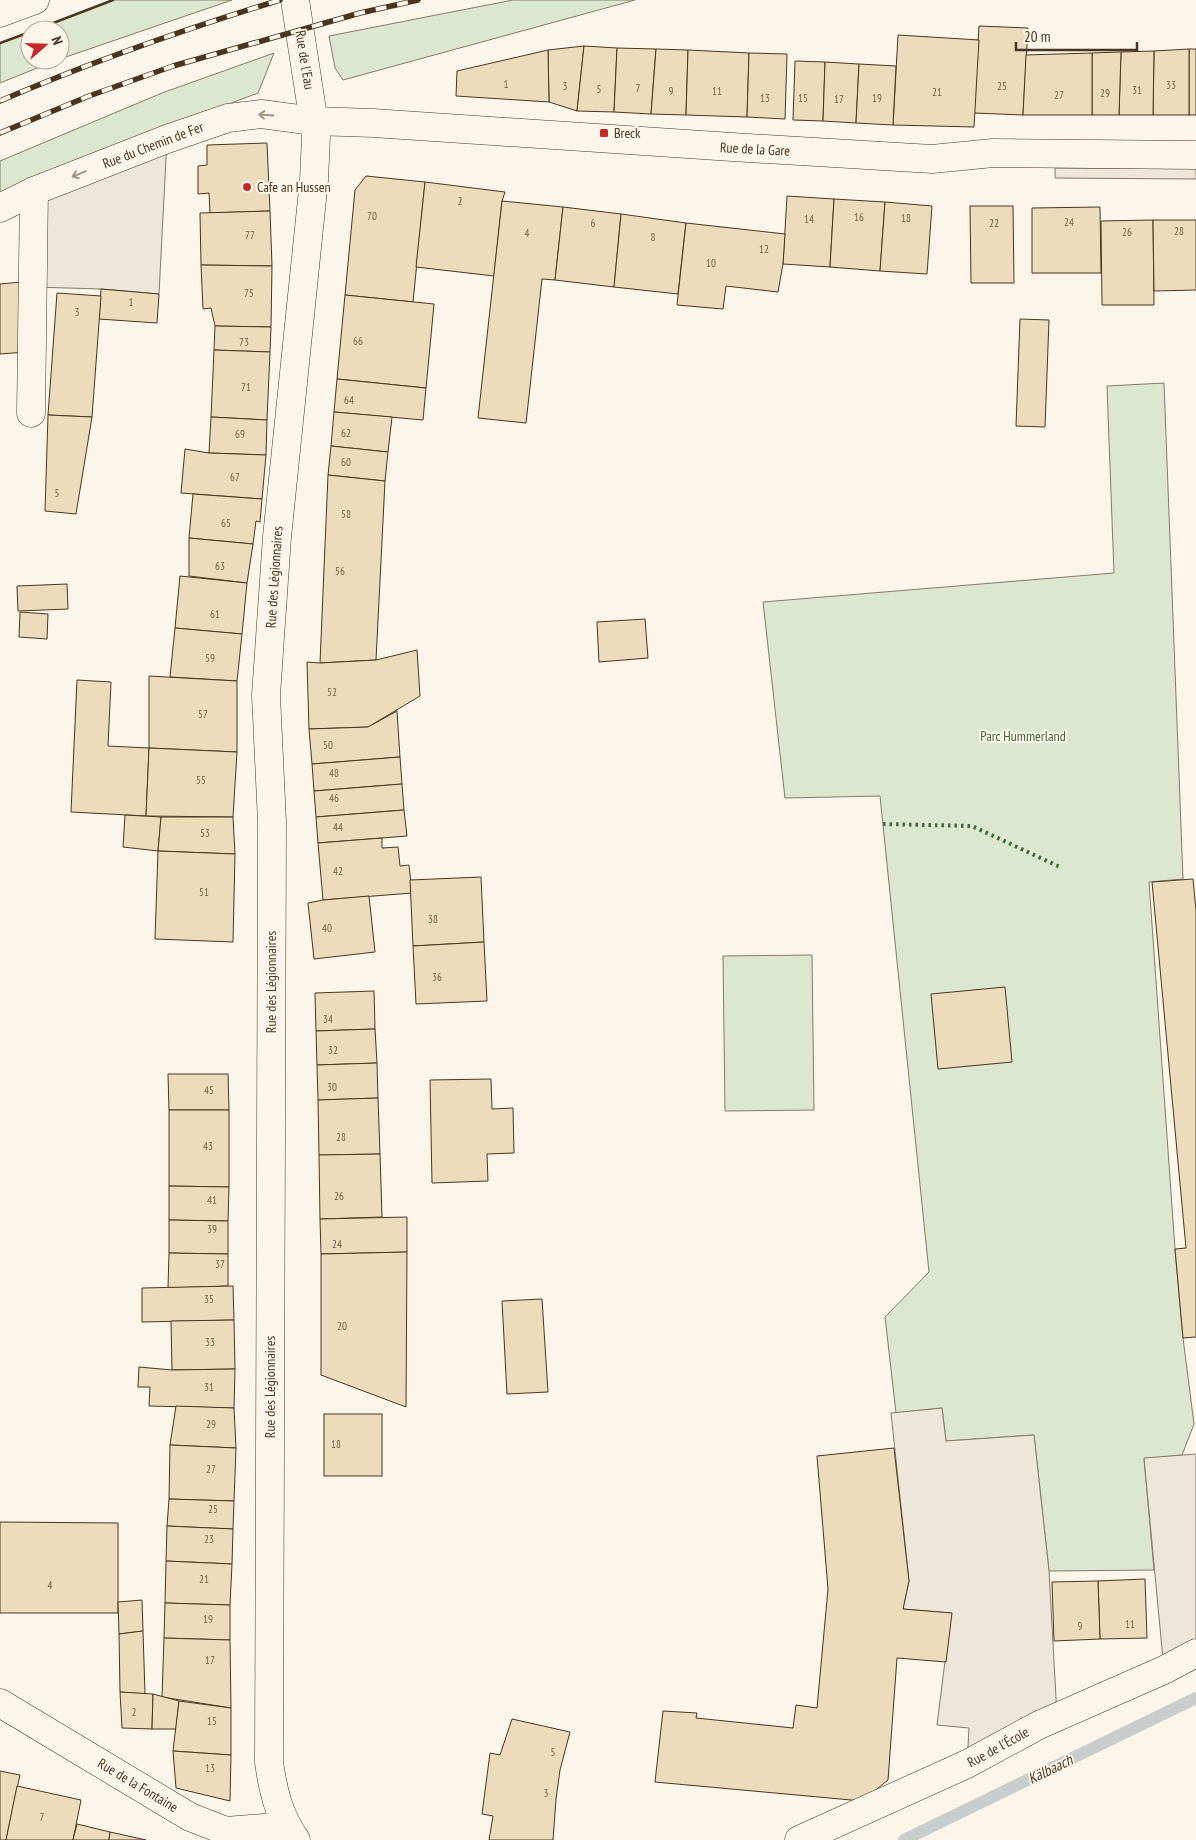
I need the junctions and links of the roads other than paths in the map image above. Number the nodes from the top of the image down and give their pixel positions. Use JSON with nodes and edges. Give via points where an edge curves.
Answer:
{"nodes":[{"id":1,"x":35,"y":0,"type":"edge"},
{"id":2,"x":295,"y":0,"type":"edge"},
{"id":3,"x":0,"y":12,"type":"edge"},
{"id":4,"x":314,"y":121,"type":"junction"},
{"id":5,"x":1196,"y":155,"type":"edge"},
{"id":6,"x":34,"y":192,"type":"junction"},
{"id":7,"x":0,"y":208,"type":"edge"},
{"id":8,"x":31,"y":413,"type":"dead end"},
{"id":9,"x":1196,"y":1653,"type":"edge"},
{"id":10,"x":0,"y":1703,"type":"edge"},
{"id":11,"x":291,"y":1833,"type":"edge"},
{"id":12,"x":799,"y":1840,"type":"edge"}],
"edges":[{"from":1,"to":3,"type":"street"},
{"from":2,"to":4,"type":"street","name":"Rue de l'Eau"},
{"from":4,"to":5,"type":"street","name":"Rue de la Gare","via":[[932,159],[993,153]]},
{"from":4,"to":6,"type":"street","name":"Rue du Chemin de Fer","one_way":true,"via":[[261,114],[228,118]]},
{"from":4,"to":11,"type":"street","name":"Rue des Légionnaires","via":[[314,180],[277,537],[266,695],[272,822],[269,1762],[278,1808]]},
{"from":6,"to":7,"type":"street","name":"Rue du Chemin de Fer"},
{"from":6,"to":8,"type":"street"},
{"from":9,"to":12,"type":"street","name":"Rue de l'École","via":[[1039,1725],[967,1764]]},
{"from":10,"to":11,"type":"street","name":"Rue de la Fontaine","via":[[190,1817],[226,1831]]}]}
